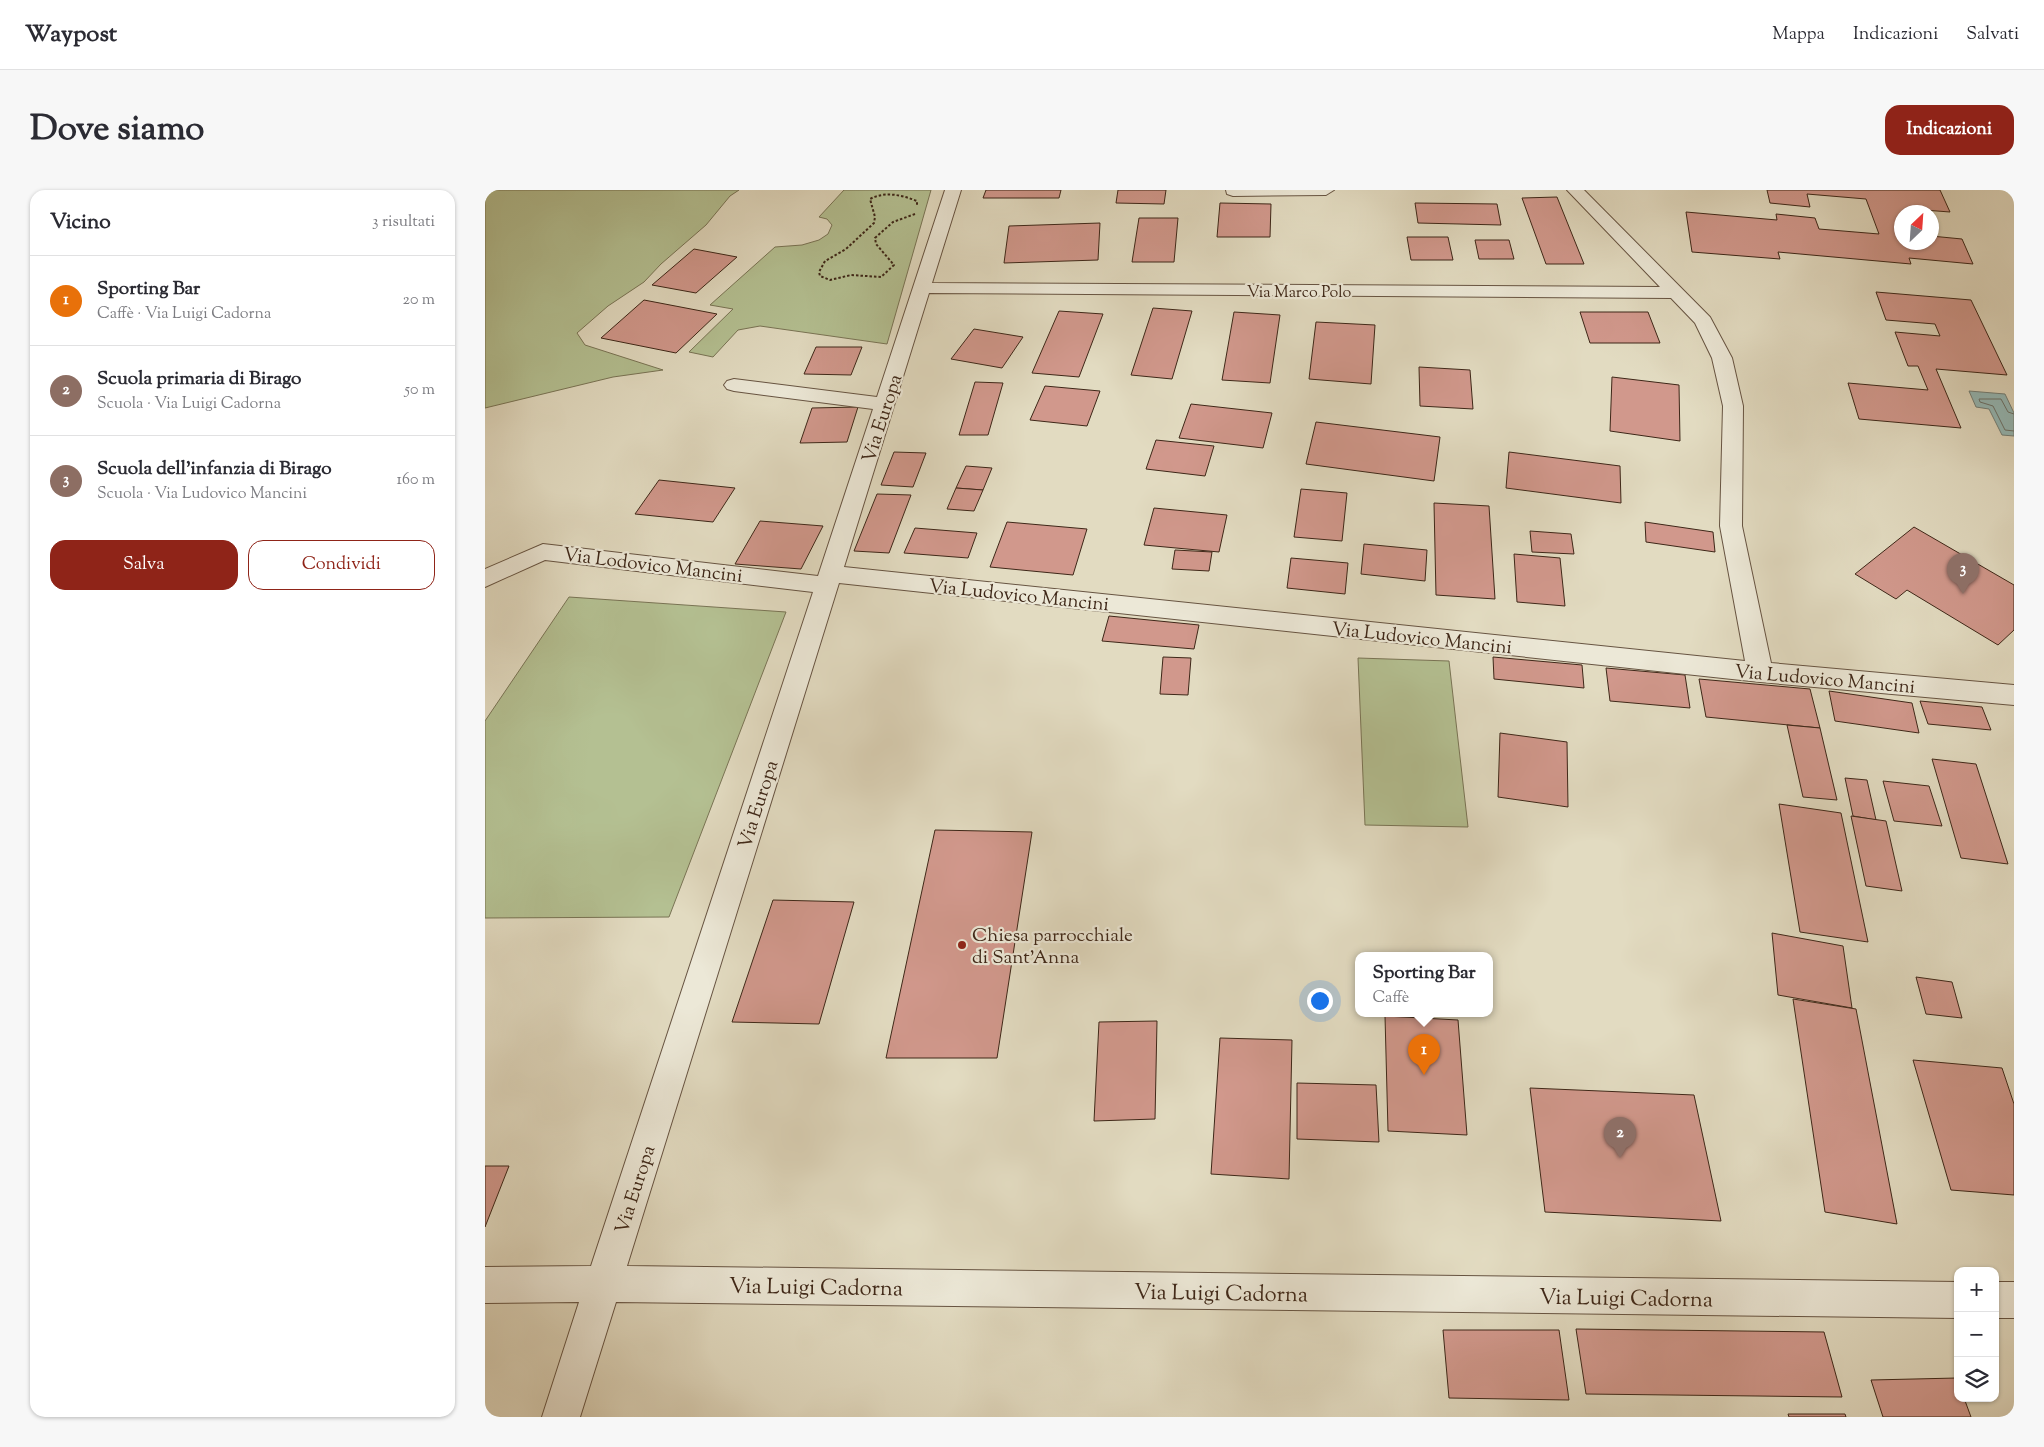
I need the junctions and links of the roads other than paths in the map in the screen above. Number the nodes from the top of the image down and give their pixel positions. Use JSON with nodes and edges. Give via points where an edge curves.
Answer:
{"nodes":[{"id":1,"x":1326,"y":190,"type":"edge"},
{"id":2,"x":1575,"y":190,"type":"edge"},
{"id":3,"x":1233,"y":191,"type":"dead end"},
{"id":4,"x":949,"y":204,"type":"edge"},
{"id":5,"x":922,"y":288,"type":"junction"},
{"id":6,"x":1675,"y":293,"type":"junction"},
{"id":7,"x":734,"y":385,"type":"dead end"},
{"id":8,"x":885,"y":404,"type":"junction"},
{"id":9,"x":485,"y":579,"type":"edge"},
{"id":10,"x":829,"y":579,"type":"junction"},
{"id":11,"x":1760,"y":672,"type":"junction"},
{"id":12,"x":2014,"y":696,"type":"edge"},
{"id":13,"x":603,"y":1284,"type":"junction"},
{"id":14,"x":485,"y":1285,"type":"edge"},
{"id":15,"x":1954,"y":1300,"type":"edge"},
{"id":16,"x":1999,"y":1300,"type":"edge"},
{"id":17,"x":2014,"y":1300,"type":"edge"},
{"id":18,"x":561,"y":1417,"type":"edge"}],
"edges":[{"from":1,"to":3,"type":"street"},
{"from":2,"to":6,"type":"street"},
{"from":4,"to":5,"type":"street","name":"Via Europa"},
{"from":5,"to":6,"type":"street","name":"Via Marco Polo"},
{"from":5,"to":8,"type":"street","name":"Via Europa"},
{"from":6,"to":11,"type":"street","via":[[1703,321],[1718,350],[1733,406],[1731,526]]},
{"from":7,"to":8,"type":"street"},
{"from":8,"to":10,"type":"street","name":"Via Europa"},
{"from":9,"to":10,"type":"street","name":"Via Lodovico Mancini","via":[[543,552]]},
{"from":10,"to":11,"type":"street","name":"Via Ludovico Mancini"},
{"from":10,"to":13,"type":"street","name":"Via Europa"},
{"from":11,"to":12,"type":"street","name":"Via Ludovico Mancini"},
{"from":13,"to":14,"type":"street","name":"Via Luigi Cadorna"},
{"from":13,"to":15,"type":"street","name":"Via Luigi Cadorna"},
{"from":13,"to":18,"type":"street","name":"Via Europa"},
{"from":16,"to":17,"type":"street"}]}
